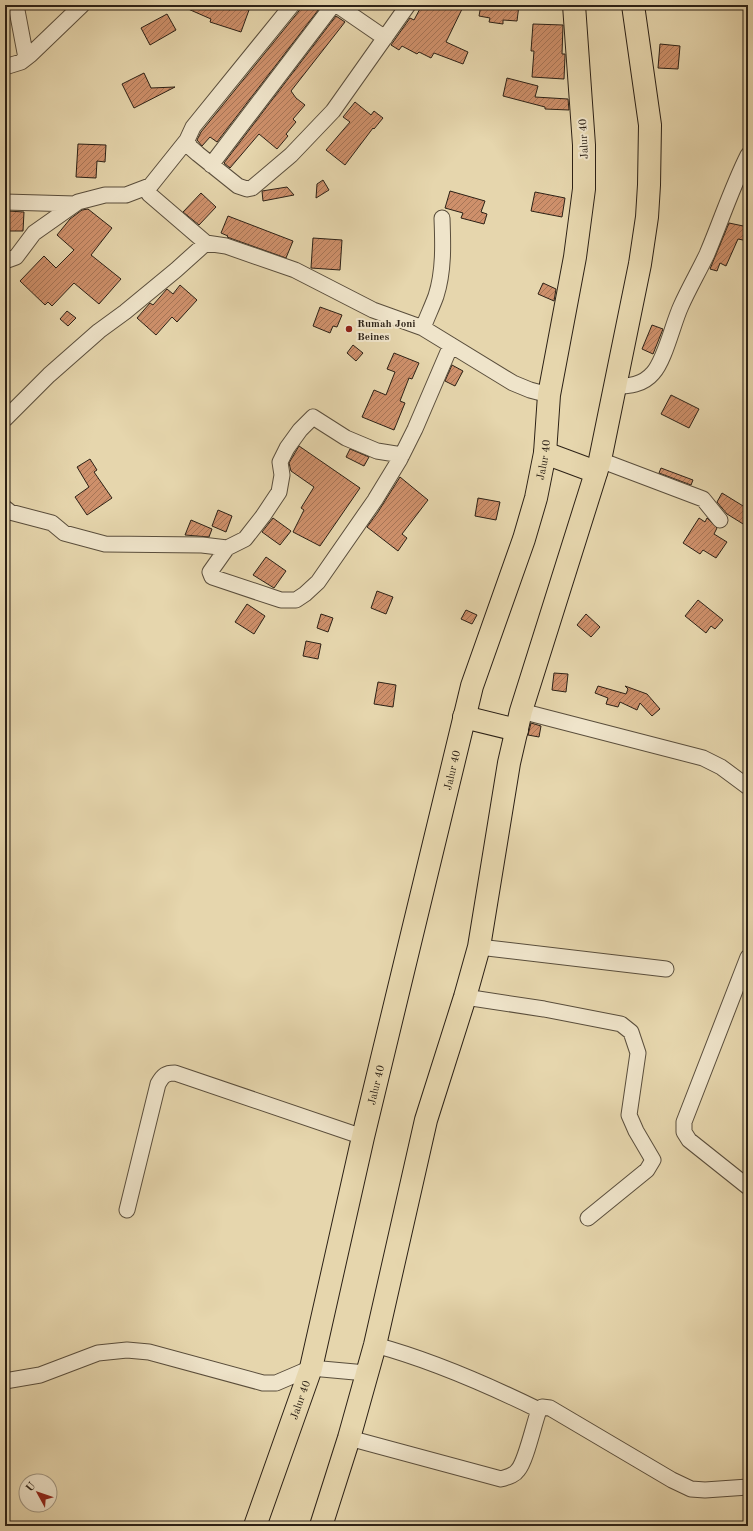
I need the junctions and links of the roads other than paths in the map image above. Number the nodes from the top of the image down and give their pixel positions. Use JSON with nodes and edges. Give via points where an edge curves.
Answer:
{"nodes":[{"id":1,"x":16,"y":5,"type":"edge"},
{"id":2,"x":82,"y":5,"type":"edge"},
{"id":3,"x":292,"y":5,"type":"edge"},
{"id":4,"x":333,"y":5,"type":"edge"},
{"id":5,"x":337,"y":5,"type":"edge"},
{"id":6,"x":408,"y":5,"type":"edge"},
{"id":7,"x":574,"y":5,"type":"edge"},
{"id":8,"x":633,"y":5,"type":"edge"},
{"id":9,"x":385,"y":38,"type":"junction"},
{"id":10,"x":26,"y":58,"type":"junction"},
{"id":11,"x":5,"y":67,"type":"edge"},
{"id":12,"x":187,"y":140,"type":"junction"},
{"id":13,"x":748,"y":155,"type":"edge"},
{"id":14,"x":211,"y":165,"type":"junction"},
{"id":15,"x":148,"y":187,"type":"junction"},
{"id":16,"x":5,"y":202,"type":"edge"},
{"id":17,"x":75,"y":204,"type":"junction"},
{"id":18,"x":442,"y":218,"type":"dead end"},
{"id":19,"x":206,"y":243,"type":"junction"},
{"id":20,"x":5,"y":261,"type":"edge"},
{"id":21,"x":423,"y":328,"type":"junction"},
{"id":22,"x":451,"y":345,"type":"junction"},
{"id":23,"x":614,"y":387,"type":"junction"},
{"id":24,"x":549,"y":395,"type":"junction"},
{"id":25,"x":5,"y":419,"type":"edge"},
{"id":26,"x":545,"y":453,"type":"junction"},
{"id":27,"x":402,"y":455,"type":"junction"},
{"id":28,"x":598,"y":466,"type":"junction"},
{"id":29,"x":5,"y":508,"type":"edge"},
{"id":30,"x":720,"y":520,"type":"dead end"},
{"id":31,"x":227,"y":548,"type":"junction"},
{"id":32,"x":464,"y":717,"type":"junction"},
{"id":33,"x":519,"y":721,"type":"junction"},
{"id":34,"x":748,"y":786,"type":"edge"},
{"id":35,"x":479,"y":947,"type":"junction"},
{"id":36,"x":748,"y":957,"type":"edge"},
{"id":37,"x":666,"y":970,"type":"dead end"},
{"id":38,"x":465,"y":997,"type":"junction"},
{"id":39,"x":363,"y":1137,"type":"junction"},
{"id":40,"x":748,"y":1187,"type":"edge"},
{"id":41,"x":127,"y":1210,"type":"dead end"},
{"id":42,"x":588,"y":1218,"type":"dead end"},
{"id":43,"x":375,"y":1345,"type":"junction"},
{"id":44,"x":311,"y":1368,"type":"junction"},
{"id":45,"x":366,"y":1373,"type":"junction"},
{"id":46,"x":5,"y":1381,"type":"edge"},
{"id":47,"x":539,"y":1410,"type":"junction"},
{"id":48,"x":349,"y":1438,"type":"junction"},
{"id":49,"x":748,"y":1487,"type":"edge"},
{"id":50,"x":255,"y":1526,"type":"edge"},
{"id":51,"x":321,"y":1526,"type":"edge"}],
"edges":[{"from":1,"to":10,"type":"street"},
{"from":2,"to":10,"type":"street"},
{"from":3,"to":12,"type":"street","via":[[193,127]]},
{"from":4,"to":14,"type":"street"},
{"from":5,"to":9,"type":"street"},
{"from":6,"to":9,"type":"street"},
{"from":7,"to":24,"type":"highway","name":"Jalur 40","via":[[584,145],[584,189],[575,256]]},
{"from":8,"to":23,"type":"highway","via":[[650,125],[649,185],[640,264]]},
{"from":9,"to":14,"type":"street","via":[[333,111],[291,155],[252,188],[238,186]]},
{"from":10,"to":11,"type":"street","via":[[22,62]]},
{"from":12,"to":14,"type":"street","via":[[190,147]]},
{"from":12,"to":15,"type":"street"},
{"from":13,"to":23,"type":"street","via":[[655,370],[642,382]]},
{"from":15,"to":17,"type":"street","via":[[126,195],[105,194]]},
{"from":15,"to":19,"type":"street","via":[[149,194]]},
{"from":16,"to":17,"type":"street"},
{"from":17,"to":20,"type":"street","via":[[34,233],[16,257]]},
{"from":18,"to":21,"type":"street","via":[[441,274],[436,296]]},
{"from":19,"to":21,"type":"street","via":[[226,246],[295,270],[373,310]]},
{"from":19,"to":25,"type":"street","via":[[48,375]]},
{"from":21,"to":22,"type":"street"},
{"from":22,"to":24,"type":"street","via":[[513,383]]},
{"from":22,"to":27,"type":"street"},
{"from":23,"to":28,"type":"highway"},
{"from":24,"to":26,"type":"highway","name":"Jalur 40"},
{"from":26,"to":28,"type":"highway"},
{"from":26,"to":32,"type":"highway","name":"Jalur 40","via":[[524,539],[472,686]]},
{"from":27,"to":31,"type":"street","via":[[377,451],[346,438],[313,417],[300,430],[280,462],[282,475],[279,492],[245,539]]},
{"from":27,"to":31,"type":"street","via":[[318,582],[296,600],[281,600],[212,578],[210,572]]},
{"from":28,"to":30,"type":"street","via":[[703,499]]},
{"from":28,"to":33,"type":"highway"},
{"from":29,"to":31,"type":"street","via":[[10,512],[52,523],[64,533],[105,544],[202,545]]},
{"from":32,"to":33,"type":"highway"},
{"from":32,"to":39,"type":"highway","name":"Jalur 40"},
{"from":33,"to":34,"type":"street","via":[[703,758]]},
{"from":33,"to":35,"type":"highway","via":[[509,763]]},
{"from":35,"to":37,"type":"street"},
{"from":35,"to":38,"type":"highway"},
{"from":36,"to":40,"type":"street","via":[[684,1122],[684,1132],[689,1140]]},
{"from":38,"to":42,"type":"street","via":[[621,1024],[631,1032],[638,1053],[629,1115],[653,1160],[647,1170]]},
{"from":38,"to":43,"type":"highway","via":[[426,1120]]},
{"from":39,"to":41,"type":"street","via":[[175,1073],[166,1073],[158,1084]]},
{"from":39,"to":44,"type":"highway","name":"Jalur 40"},
{"from":43,"to":45,"type":"highway"},
{"from":43,"to":47,"type":"street","via":[[399,1351],[467,1377]]},
{"from":44,"to":45,"type":"street"},
{"from":44,"to":46,"type":"street","via":[[276,1383],[263,1383],[149,1352],[127,1350],[98,1353],[40,1375]]},
{"from":44,"to":50,"type":"highway","name":"Jalur 40"},
{"from":45,"to":48,"type":"highway"},
{"from":47,"to":48,"type":"street","via":[[523,1461],[518,1470],[501,1479]]},
{"from":47,"to":49,"type":"street","via":[[542,1407],[550,1408],[691,1489]]},
{"from":48,"to":51,"type":"highway"}]}
